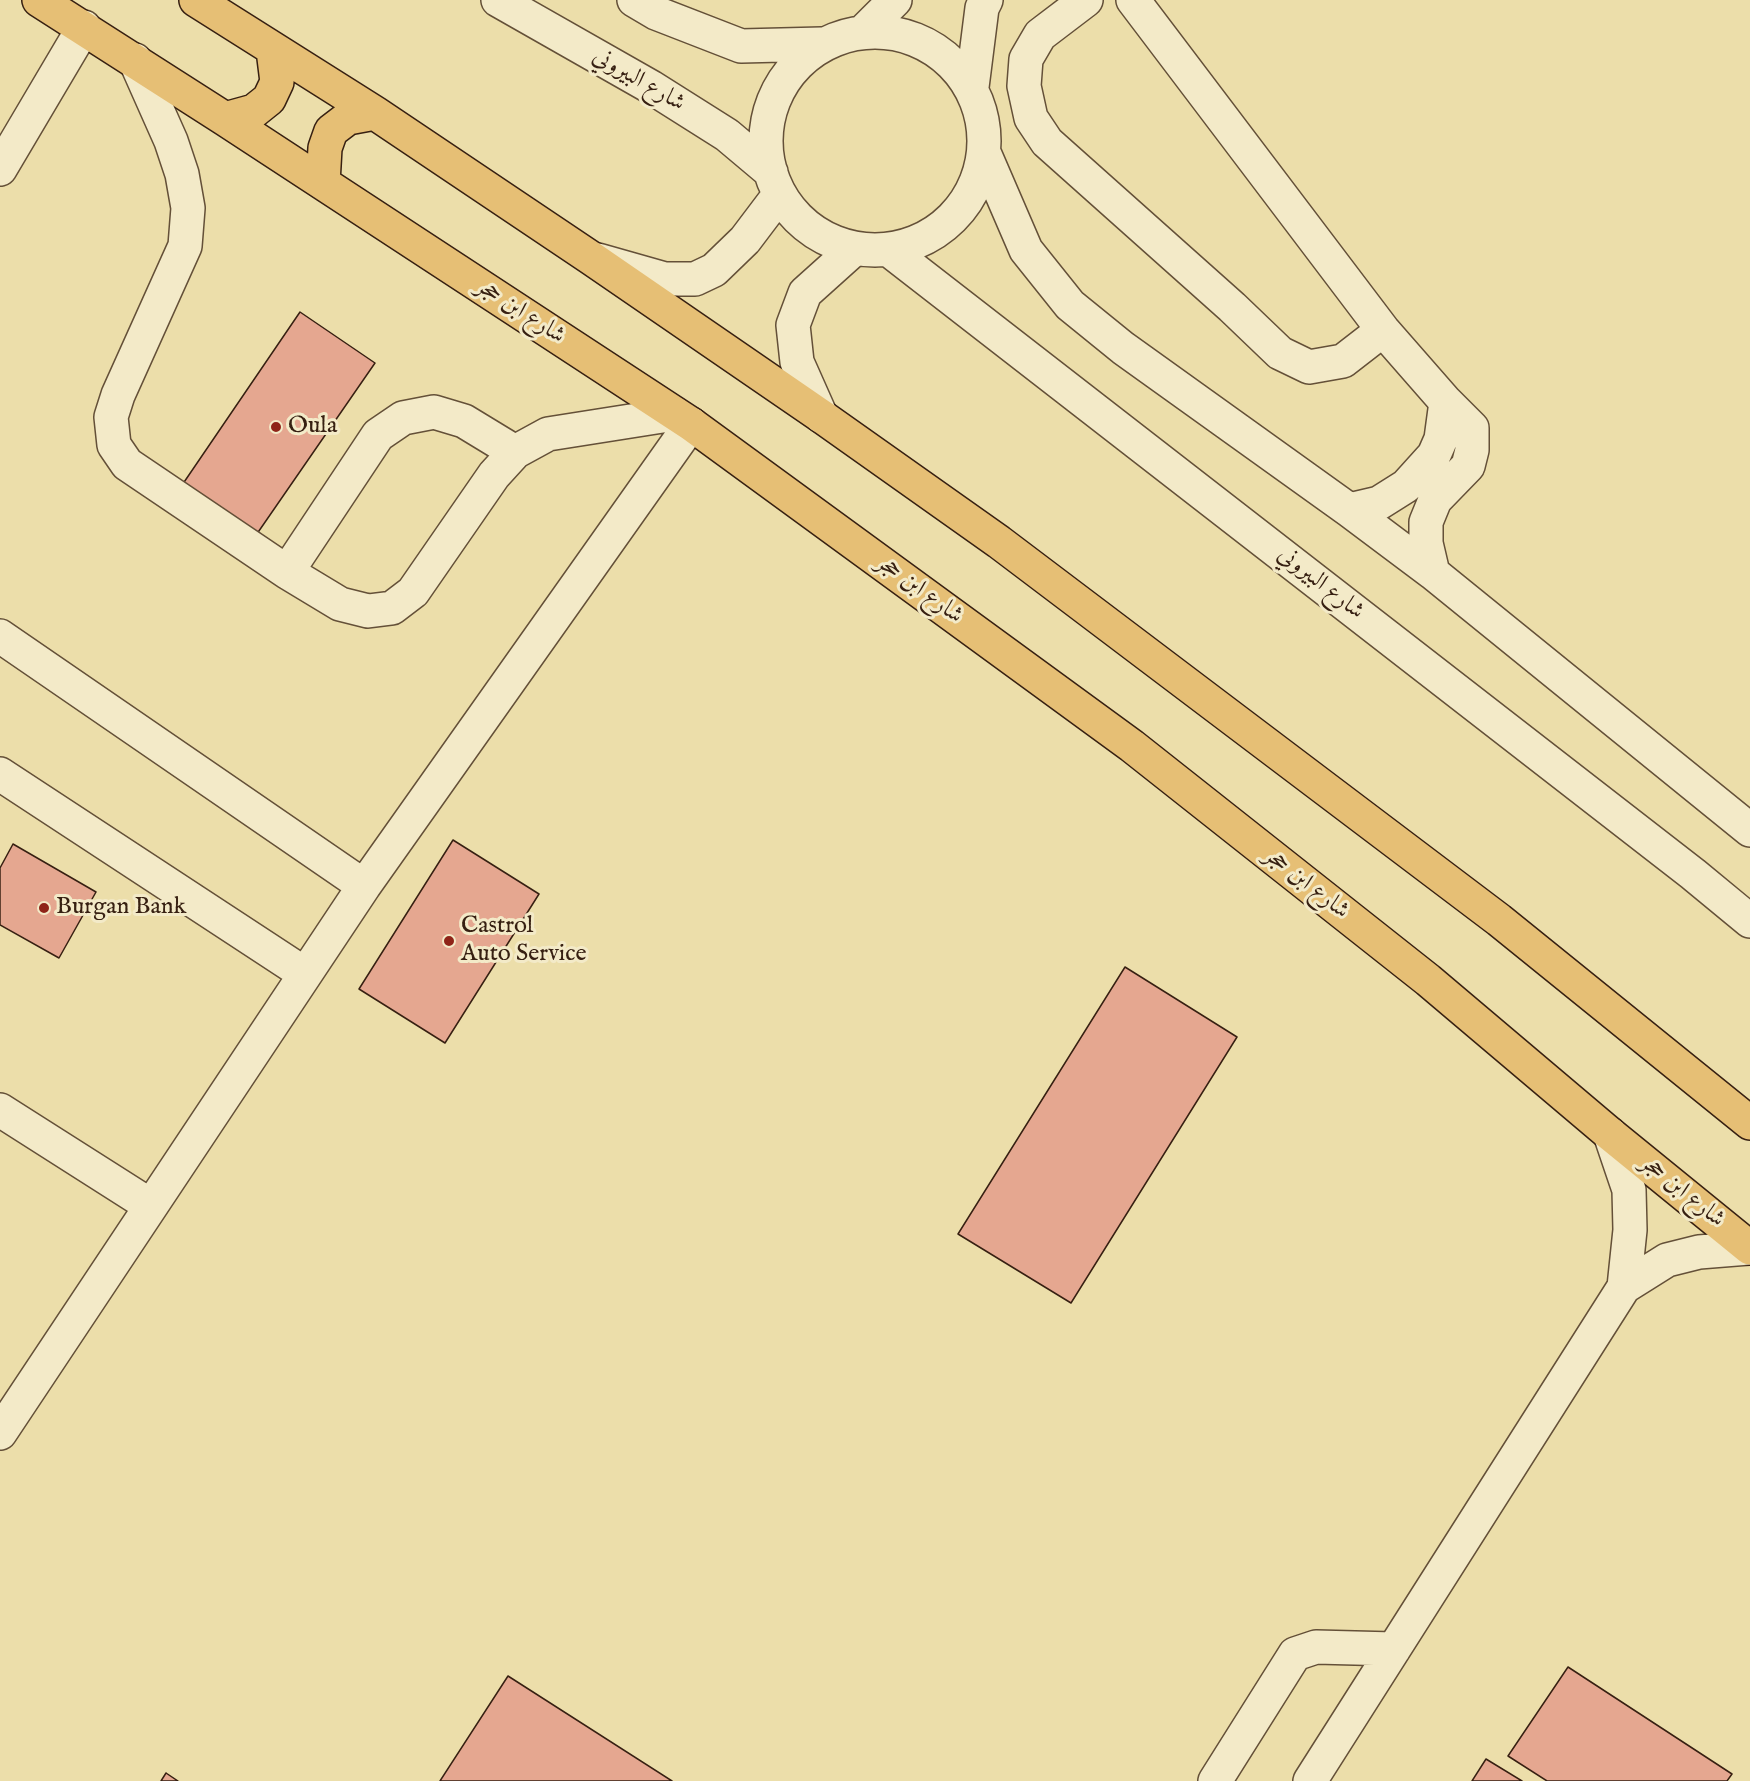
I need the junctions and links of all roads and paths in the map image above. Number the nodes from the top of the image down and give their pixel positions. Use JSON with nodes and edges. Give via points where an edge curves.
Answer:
{"nodes":[{"id":1,"x":39,"y":0,"type":"edge"},
{"id":2,"x":195,"y":0,"type":"edge"},
{"id":3,"x":498,"y":0,"type":"edge"},
{"id":4,"x":634,"y":0,"type":"edge"},
{"id":5,"x":895,"y":0,"type":"edge"},
{"id":6,"x":986,"y":0,"type":"edge"},
{"id":7,"x":1086,"y":0,"type":"edge"},
{"id":8,"x":1133,"y":0,"type":"edge"},
{"id":9,"x":84,"y":27,"type":"junction"},
{"id":10,"x":864,"y":31,"type":"junction"},
{"id":11,"x":822,"y":44,"type":"junction"},
{"id":12,"x":273,"y":50,"type":"junction"},
{"id":13,"x":135,"y":60,"type":"junction"},
{"id":14,"x":972,"y":87,"type":"junction"},
{"id":15,"x":375,"y":113,"type":"junction"},
{"id":16,"x":225,"y":119,"type":"junction"},
{"id":17,"x":985,"y":155,"type":"junction"},
{"id":18,"x":0,"y":169,"type":"edge"},
{"id":19,"x":323,"y":183,"type":"junction"},
{"id":20,"x":775,"y":183,"type":"junction"},
{"id":21,"x":854,"y":249,"type":"junction"},
{"id":22,"x":889,"y":250,"type":"junction"},
{"id":23,"x":591,"y":258,"type":"junction"},
{"id":24,"x":1383,"y":330,"type":"junction"},
{"id":25,"x":1446,"y":402,"type":"junction"},
{"id":26,"x":821,"y":416,"type":"junction"},
{"id":27,"x":683,"y":419,"type":"junction"},
{"id":28,"x":515,"y":452,"type":"junction"},
{"id":29,"x":1349,"y":510,"type":"junction"},
{"id":30,"x":287,"y":572,"type":"junction"},
{"id":31,"x":1433,"y":573,"type":"junction"},
{"id":32,"x":0,"y":636,"type":"edge"},
{"id":33,"x":0,"y":774,"type":"edge"},
{"id":34,"x":1750,"y":830,"type":"edge"},
{"id":35,"x":364,"y":886,"type":"junction"},
{"id":36,"x":1750,"y":921,"type":"edge"},
{"id":37,"x":306,"y":974,"type":"junction"},
{"id":38,"x":1750,"y":1123,"type":"edge"},
{"id":39,"x":5,"y":1124,"type":"edge"},
{"id":40,"x":1610,"y":1134,"type":"junction"},
{"id":41,"x":151,"y":1206,"type":"junction"},
{"id":42,"x":1750,"y":1248,"type":"edge"},
{"id":43,"x":1624,"y":1287,"type":"junction"},
{"id":44,"x":0,"y":1433,"type":"edge"},
{"id":45,"x":1394,"y":1649,"type":"junction"},
{"id":46,"x":1215,"y":1781,"type":"edge"},
{"id":47,"x":1310,"y":1781,"type":"edge"}],
"edges":[{"from":1,"to":9,"type":"main road","name":"شارع ابن حجر"},
{"from":2,"to":12,"type":"main road"},
{"from":3,"to":20,"type":"street","name":"شارع البيروني","via":[[728,135]]},
{"from":4,"to":11,"type":"street","via":[[656,13],[741,46]]},
{"from":5,"to":10,"type":"street"},
{"from":6,"to":14,"type":"street"},
{"from":7,"to":24,"type":"street","via":[[1040,35],[1026,58],[1024,86],[1031,118],[1047,142],[1280,353],[1309,367],[1343,361]]},
{"from":8,"to":24,"type":"street"},
{"from":9,"to":13,"type":"main road","name":"شارع ابن حجر"},
{"from":9,"to":18,"type":"street"},
{"from":10,"to":11,"type":"street"},
{"from":10,"to":14,"type":"street","via":[[907,35],[945,55]]},
{"from":11,"to":20,"type":"street","via":[[789,71],[769,109],[765,153]]},
{"from":12,"to":15,"type":"main road"},
{"from":12,"to":16,"type":"main road","via":[[277,82],[269,99],[254,111]]},
{"from":13,"to":16,"type":"main road","name":"شارع ابن حجر"},
{"from":13,"to":30,"type":"street","via":[[171,141],[188,208],[185,246],[111,417],[114,445],[127,464]]},
{"from":14,"to":17,"type":"street","via":[[984,120]]},
{"from":15,"to":19,"type":"main road","via":[[348,118],[331,131],[325,148]]},
{"from":15,"to":23,"type":"main road"},
{"from":16,"to":19,"type":"main road","name":"شارع ابن حجر"},
{"from":17,"to":22,"type":"street","name":"شارع البيروني","via":[[974,190],[953,219],[924,240]]},
{"from":17,"to":29,"type":"street","via":[[1026,250],[1070,305],[1123,348]]},
{"from":19,"to":27,"type":"main road","name":"شارع ابن حجر"},
{"from":20,"to":21,"type":"street","name":"شارع البيروني","via":[[798,220],[824,239]]},
{"from":20,"to":23,"type":"street","via":[[745,240],[714,270],[695,279],[665,279]]},
{"from":21,"to":22,"type":"street","name":"شارع البيروني"},
{"from":21,"to":26,"type":"street","via":[[805,293],[793,325],[796,362]]},
{"from":22,"to":36,"type":"street","name":"شارع البيروني"},
{"from":23,"to":26,"type":"main road"},
{"from":24,"to":25,"type":"street"},
{"from":25,"to":29,"type":"street","via":[[1441,439],[1434,455],[1406,486],[1379,503]]},
{"from":25,"to":31,"type":"street","via":[[1472,428],[1472,450],[1468,466],[1435,500],[1426,522]]},
{"from":26,"to":38,"type":"main road","via":[[999,542],[1490,913]]},
{"from":27,"to":28,"type":"street","via":[[548,434]]},
{"from":27,"to":35,"type":"street"},
{"from":27,"to":40,"type":"main road","name":"شارع ابن حجر","via":[[1132,746],[1428,980]]},
{"from":28,"to":30,"type":"street","via":[[494,475],[413,592],[392,608],[368,611],[340,604]]},
{"from":28,"to":30,"type":"street","via":[[464,421],[434,412],[403,418],[378,435]]},
{"from":29,"to":31,"type":"street"},
{"from":31,"to":34,"type":"street"},
{"from":32,"to":35,"type":"street"},
{"from":33,"to":37,"type":"street"},
{"from":35,"to":37,"type":"street"},
{"from":37,"to":41,"type":"street"},
{"from":39,"to":41,"type":"street"},
{"from":40,"to":42,"type":"main road","name":"شارع ابن حجر"},
{"from":40,"to":43,"type":"street","via":[[1629,1190],[1630,1230]]},
{"from":41,"to":44,"type":"street"},
{"from":42,"to":43,"type":"street","via":[[1699,1252],[1667,1260]]},
{"from":43,"to":45,"type":"street"},
{"from":45,"to":46,"type":"street","via":[[1316,1647],[1295,1654]]},
{"from":45,"to":47,"type":"street"}]}
